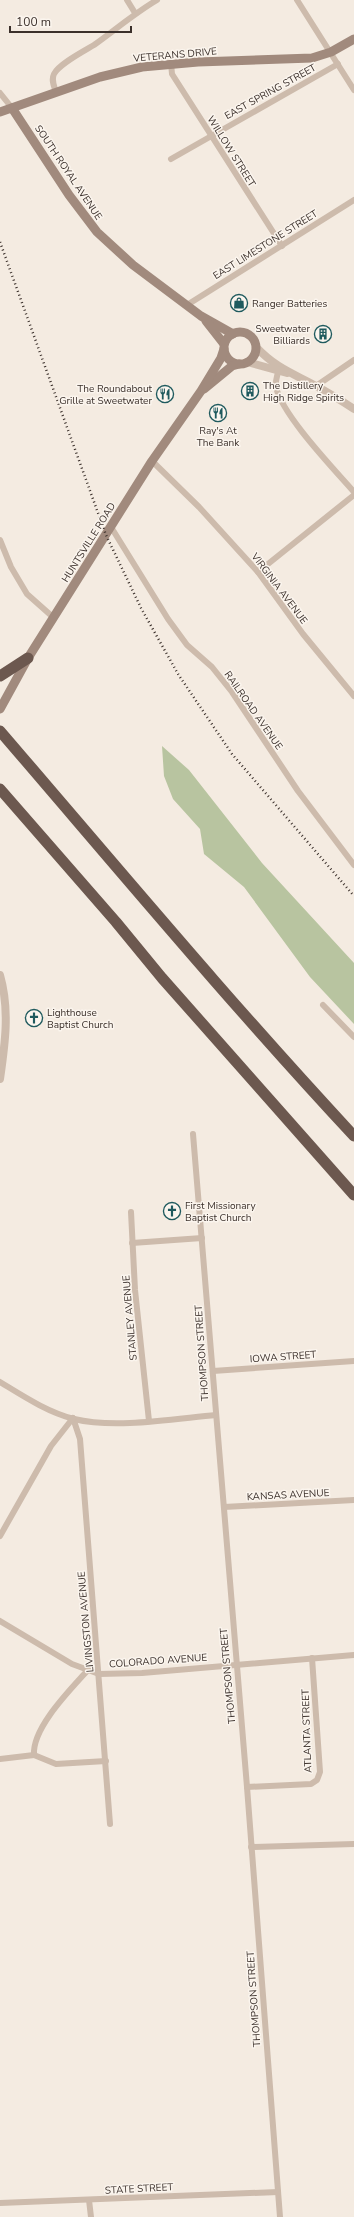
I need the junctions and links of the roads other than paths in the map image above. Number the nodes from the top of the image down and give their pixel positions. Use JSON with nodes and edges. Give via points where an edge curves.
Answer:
{"nodes":[{"id":1,"x":127,"y":0,"type":"edge"},
{"id":2,"x":157,"y":0,"type":"edge"},
{"id":3,"x":297,"y":0,"type":"edge"},
{"id":4,"x":135,"y":13,"type":"junction"},
{"id":5,"x":354,"y":39,"type":"edge"},
{"id":6,"x":330,"y":52,"type":"junction"},
{"id":7,"x":171,"y":63,"type":"junction"},
{"id":8,"x":338,"y":64,"type":"junction"},
{"id":9,"x":354,"y":90,"type":"edge"},
{"id":10,"x":56,"y":92,"type":"junction"},
{"id":11,"x":0,"y":93,"type":"edge"},
{"id":12,"x":12,"y":108,"type":"junction"},
{"id":13,"x":0,"y":112,"type":"edge"},
{"id":14,"x":211,"y":135,"type":"junction"},
{"id":15,"x":171,"y":159,"type":"dead end"},
{"id":16,"x":354,"y":200,"type":"edge"},
{"id":17,"x":282,"y":246,"type":"junction"},
{"id":18,"x":187,"y":305,"type":"junction"},
{"id":19,"x":201,"y":316,"type":"junction"},
{"id":20,"x":233,"y":334,"type":"junction"},
{"id":21,"x":224,"y":347,"type":"junction"},
{"id":22,"x":256,"y":348,"type":"junction"},
{"id":23,"x":354,"y":360,"type":"edge"},
{"id":24,"x":243,"y":363,"type":"junction"},
{"id":25,"x":278,"y":372,"type":"junction"},
{"id":26,"x":288,"y":373,"type":"junction"},
{"id":27,"x":316,"y":386,"type":"junction"},
{"id":28,"x":201,"y":391,"type":"junction"},
{"id":29,"x":354,"y":409,"type":"edge"},
{"id":30,"x":152,"y":461,"type":"junction"},
{"id":31,"x":354,"y":493,"type":"edge"},
{"id":32,"x":111,"y":527,"type":"junction"},
{"id":33,"x":0,"y":540,"type":"edge"},
{"id":34,"x":258,"y":572,"type":"junction"},
{"id":35,"x":54,"y":618,"type":"junction"},
{"id":36,"x":28,"y":658,"type":"junction"},
{"id":37,"x":0,"y":676,"type":"edge"},
{"id":38,"x":354,"y":696,"type":"edge"},
{"id":39,"x":0,"y":709,"type":"edge"},
{"id":40,"x":0,"y":732,"type":"edge"},
{"id":41,"x":0,"y":789,"type":"edge"},
{"id":42,"x":0,"y":801,"type":"edge"},
{"id":43,"x":20,"y":811,"type":"junction"},
{"id":44,"x":354,"y":865,"type":"edge"},
{"id":45,"x":0,"y":975,"type":"edge"},
{"id":46,"x":323,"y":1005,"type":"dead end"},
{"id":47,"x":354,"y":1037,"type":"edge"},
{"id":48,"x":0,"y":1079,"type":"edge"},
{"id":49,"x":193,"y":1134,"type":"dead end"},
{"id":50,"x":354,"y":1136,"type":"edge"},
{"id":51,"x":354,"y":1195,"type":"edge"},
{"id":52,"x":130,"y":1212,"type":"dead end"},
{"id":53,"x":202,"y":1238,"type":"junction"},
{"id":54,"x":132,"y":1243,"type":"junction"},
{"id":55,"x":354,"y":1361,"type":"edge"},
{"id":56,"x":213,"y":1372,"type":"junction"},
{"id":57,"x":0,"y":1382,"type":"edge"},
{"id":58,"x":216,"y":1415,"type":"junction"},
{"id":59,"x":73,"y":1418,"type":"junction"},
{"id":60,"x":149,"y":1421,"type":"junction"},
{"id":61,"x":354,"y":1500,"type":"edge"},
{"id":62,"x":224,"y":1507,"type":"junction"},
{"id":63,"x":0,"y":1536,"type":"edge"},
{"id":64,"x":0,"y":1621,"type":"edge"},
{"id":65,"x":354,"y":1655,"type":"edge"},
{"id":66,"x":312,"y":1658,"type":"junction"},
{"id":67,"x":236,"y":1665,"type":"junction"},
{"id":68,"x":87,"y":1671,"type":"junction"},
{"id":69,"x":99,"y":1674,"type":"junction"},
{"id":70,"x":34,"y":1755,"type":"junction"},
{"id":71,"x":0,"y":1759,"type":"edge"},
{"id":72,"x":106,"y":1761,"type":"junction"},
{"id":73,"x":247,"y":1787,"type":"junction"},
{"id":74,"x":110,"y":1824,"type":"dead end"},
{"id":75,"x":354,"y":1844,"type":"edge"},
{"id":76,"x":251,"y":1847,"type":"junction"},
{"id":77,"x":278,"y":2192,"type":"junction"},
{"id":78,"x":89,"y":2200,"type":"junction"},
{"id":79,"x":0,"y":2202,"type":"edge"},
{"id":80,"x":91,"y":2217,"type":"edge"},
{"id":81,"x":280,"y":2217,"type":"edge"}],
"edges":[{"from":1,"to":4,"type":"street"},
{"from":2,"to":4,"type":"street"},
{"from":3,"to":6,"type":"street"},
{"from":4,"to":10,"type":"street","via":[[96,44],[61,67],[54,74]]},
{"from":5,"to":6,"type":"main road","name":"VETERANS DRIVE"},
{"from":6,"to":7,"type":"main road","name":"VETERANS DRIVE","via":[[312,58]]},
{"from":6,"to":8,"type":"street"},
{"from":7,"to":10,"type":"main road","name":"VETERANS DRIVE","via":[[127,69]]},
{"from":7,"to":14,"type":"street","name":"WILLOW STREET","via":[[172,74]]},
{"from":8,"to":9,"type":"street"},
{"from":8,"to":14,"type":"street","name":"EAST SPRING STREET"},
{"from":10,"to":12,"type":"main road","name":"VETERANS DRIVE"},
{"from":11,"to":12,"type":"street","name":"SOUTH ROYAL AVENUE"},
{"from":12,"to":13,"type":"main road","name":"VETERANS DRIVE"},
{"from":12,"to":18,"type":"main road","name":"SOUTH ROYAL AVENUE","via":[[68,195],[96,232],[133,265]]},
{"from":14,"to":15,"type":"street","name":"EAST SPRING STREET"},
{"from":14,"to":17,"type":"street","name":"WILLOW STREET"},
{"from":16,"to":17,"type":"street","name":"EAST LIMESTONE STREET"},
{"from":17,"to":18,"type":"street","name":"EAST LIMESTONE STREET"},
{"from":18,"to":19,"type":"main road","name":"SOUTH ROYAL AVENUE"},
{"from":19,"to":20,"type":"main road","name":"SOUTH ROYAL AVENUE"},
{"from":19,"to":21,"type":"main road","name":"SOUTH ROYAL AVENUE"},
{"from":20,"to":21,"type":"main road"},
{"from":20,"to":22,"type":"main road","via":[[242,332],[250,336]]},
{"from":21,"to":24,"type":"main road","via":[[227,358]]},
{"from":21,"to":28,"type":"main road","name":"HUNTSVILLE ROAD","via":[[221,358]]},
{"from":22,"to":24,"type":"main road","via":[[254,356]]},
{"from":22,"to":26,"type":"street"},
{"from":23,"to":27,"type":"street"},
{"from":24,"to":25,"type":"street"},
{"from":24,"to":28,"type":"main road","name":"HUNTSVILLE ROAD","via":[[232,366]]},
{"from":25,"to":26,"type":"street"},
{"from":25,"to":31,"type":"street","via":[[276,388],[289,412]]},
{"from":26,"to":27,"type":"street"},
{"from":27,"to":29,"type":"street"},
{"from":28,"to":30,"type":"main road","name":"HUNTSVILLE ROAD"},
{"from":30,"to":32,"type":"main road","name":"HUNTSVILLE ROAD"},
{"from":30,"to":34,"type":"street","name":"VIRGINIA AVENUE","via":[[199,507]]},
{"from":31,"to":34,"type":"street"},
{"from":32,"to":35,"type":"main road","name":"HUNTSVILLE ROAD"},
{"from":32,"to":44,"type":"street","name":"RAILROAD AVENUE","via":[[168,620],[187,645],[212,667],[232,692],[298,791]]},
{"from":33,"to":35,"type":"street","via":[[11,567],[27,594]]},
{"from":34,"to":38,"type":"street","name":"VIRGINIA AVENUE","via":[[303,634]]},
{"from":35,"to":36,"type":"main road","name":"HUNTSVILLE ROAD"},
{"from":36,"to":37,"type":"highway"},
{"from":36,"to":39,"type":"main road","name":"HUNTSVILLE ROAD"},
{"from":40,"to":50,"type":"highway","via":[[286,1064]]},
{"from":41,"to":43,"type":"highway"},
{"from":42,"to":43,"type":"highway"},
{"from":43,"to":51,"type":"highway","via":[[162,978]]},
{"from":45,"to":48,"type":"street","via":[[6,1021]]},
{"from":46,"to":47,"type":"street"},
{"from":49,"to":53,"type":"street","name":"THOMPSON STREET"},
{"from":52,"to":54,"type":"street","name":"STANLEY AVENUE"},
{"from":53,"to":54,"type":"street"},
{"from":53,"to":56,"type":"street","name":"THOMPSON STREET"},
{"from":54,"to":60,"type":"street","name":"STANLEY AVENUE"},
{"from":55,"to":56,"type":"street","name":"IOWA STREET"},
{"from":56,"to":58,"type":"street","name":"THOMPSON STREET"},
{"from":57,"to":59,"type":"street","via":[[39,1404]]},
{"from":58,"to":60,"type":"street"},
{"from":58,"to":62,"type":"street","name":"THOMPSON STREET"},
{"from":59,"to":60,"type":"street","via":[[98,1422]]},
{"from":59,"to":63,"type":"street","via":[[51,1446]]},
{"from":59,"to":69,"type":"street","name":"LIVINGSTON AVENUE","via":[[80,1438]]},
{"from":61,"to":62,"type":"street","name":"KANSAS AVENUE"},
{"from":62,"to":67,"type":"street","name":"THOMPSON STREET"},
{"from":64,"to":68,"type":"street","name":"COLORADO AVENUE"},
{"from":65,"to":66,"type":"street","name":"COLORADO AVENUE"},
{"from":66,"to":67,"type":"street","name":"COLORADO AVENUE"},
{"from":66,"to":73,"type":"street","name":"ATLANTA STREET","via":[[320,1772],[317,1780],[311,1784]]},
{"from":67,"to":69,"type":"street","name":"COLORADO AVENUE"},
{"from":67,"to":73,"type":"street","name":"THOMPSON STREET"},
{"from":68,"to":69,"type":"street","name":"COLORADO AVENUE"},
{"from":68,"to":70,"type":"street","via":[[53,1711],[35,1741]]},
{"from":69,"to":72,"type":"street","name":"LIVINGSTON AVENUE"},
{"from":70,"to":71,"type":"street"},
{"from":70,"to":72,"type":"street","via":[[56,1764]]},
{"from":72,"to":74,"type":"street","name":"LIVINGSTON AVENUE"},
{"from":73,"to":76,"type":"street","name":"THOMPSON STREET"},
{"from":75,"to":76,"type":"street"},
{"from":76,"to":77,"type":"street","name":"THOMPSON STREET"},
{"from":77,"to":78,"type":"street","name":"STATE STREET"},
{"from":77,"to":81,"type":"street","name":"THOMPSON STREET"},
{"from":78,"to":79,"type":"street","name":"STATE STREET"},
{"from":78,"to":80,"type":"street"}]}
